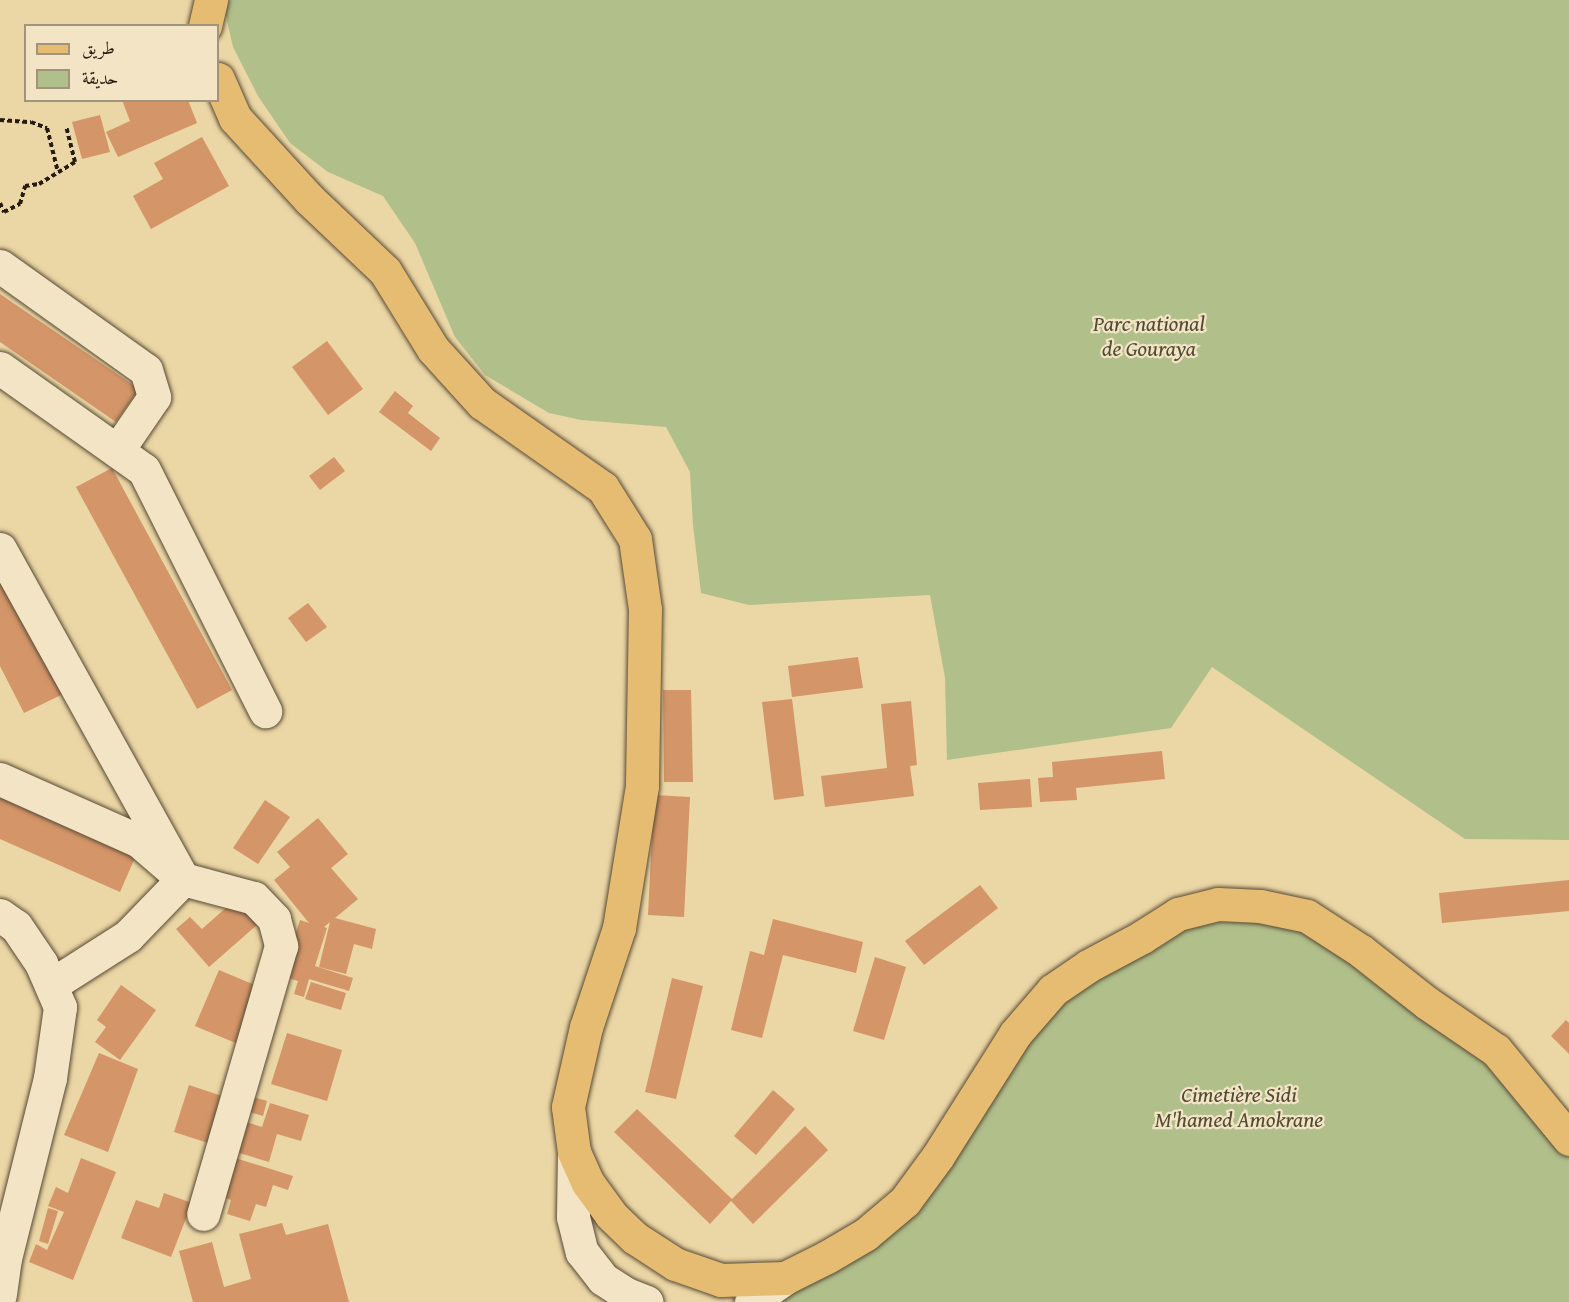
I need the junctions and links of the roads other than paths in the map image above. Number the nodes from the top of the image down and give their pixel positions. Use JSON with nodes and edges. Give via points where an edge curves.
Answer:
{"nodes":[{"id":1,"x":211,"y":0,"type":"edge"},
{"id":2,"x":205,"y":24,"type":"edge"},
{"id":3,"x":219,"y":81,"type":"edge"},
{"id":4,"x":0,"y":266,"type":"edge"},
{"id":5,"x":0,"y":368,"type":"edge"},
{"id":6,"x":117,"y":451,"type":"junction"},
{"id":7,"x":0,"y":549,"type":"edge"},
{"id":8,"x":265,"y":711,"type":"dead end"},
{"id":9,"x":0,"y":779,"type":"edge"},
{"id":10,"x":183,"y":879,"type":"junction"},
{"id":11,"x":0,"y":915,"type":"edge"},
{"id":12,"x":51,"y":985,"type":"junction"},
{"id":13,"x":1569,"y":1139,"type":"edge"},
{"id":14,"x":574,"y":1152,"type":"junction"},
{"id":15,"x":203,"y":1214,"type":"dead end"},
{"id":16,"x":785,"y":1278,"type":"junction"},
{"id":17,"x":609,"y":1294,"type":"edge"},
{"id":18,"x":0,"y":1298,"type":"edge"},
{"id":19,"x":647,"y":1302,"type":"edge"},
{"id":20,"x":751,"y":1302,"type":"edge"}],
"edges":[{"from":1,"to":2,"type":"main road"},
{"from":3,"to":14,"type":"main road","via":[[235,118],[309,199],[385,271],[433,349],[482,403],[603,488],[635,539],[645,609],[642,786],[619,928],[586,1027],[568,1107]]},
{"from":4,"to":6,"type":"street","via":[[146,370],[154,397]]},
{"from":5,"to":6,"type":"street"},
{"from":6,"to":8,"type":"street","via":[[144,470]]},
{"from":7,"to":10,"type":"street"},
{"from":9,"to":10,"type":"street","via":[[139,841]]},
{"from":10,"to":12,"type":"street","via":[[128,936]]},
{"from":10,"to":15,"type":"street","via":[[254,898],[273,919],[281,946]]},
{"from":11,"to":12,"type":"street","via":[[16,926]]},
{"from":12,"to":18,"type":"street","via":[[60,1007],[50,1078],[5,1258]]},
{"from":13,"to":16,"type":"main road","via":[[1496,1050],[1361,951],[1307,916],[1260,906],[1218,904],[1178,914],[1053,990],[1015,1034],[905,1201],[866,1234]]},
{"from":14,"to":16,"type":"main road","via":[[588,1184],[611,1215],[634,1238],[675,1264],[721,1280]]},
{"from":14,"to":17,"type":"street","via":[[573,1217],[582,1252],[603,1279]]},
{"from":16,"to":20,"type":"street"},
{"from":17,"to":19,"type":"street"}]}
